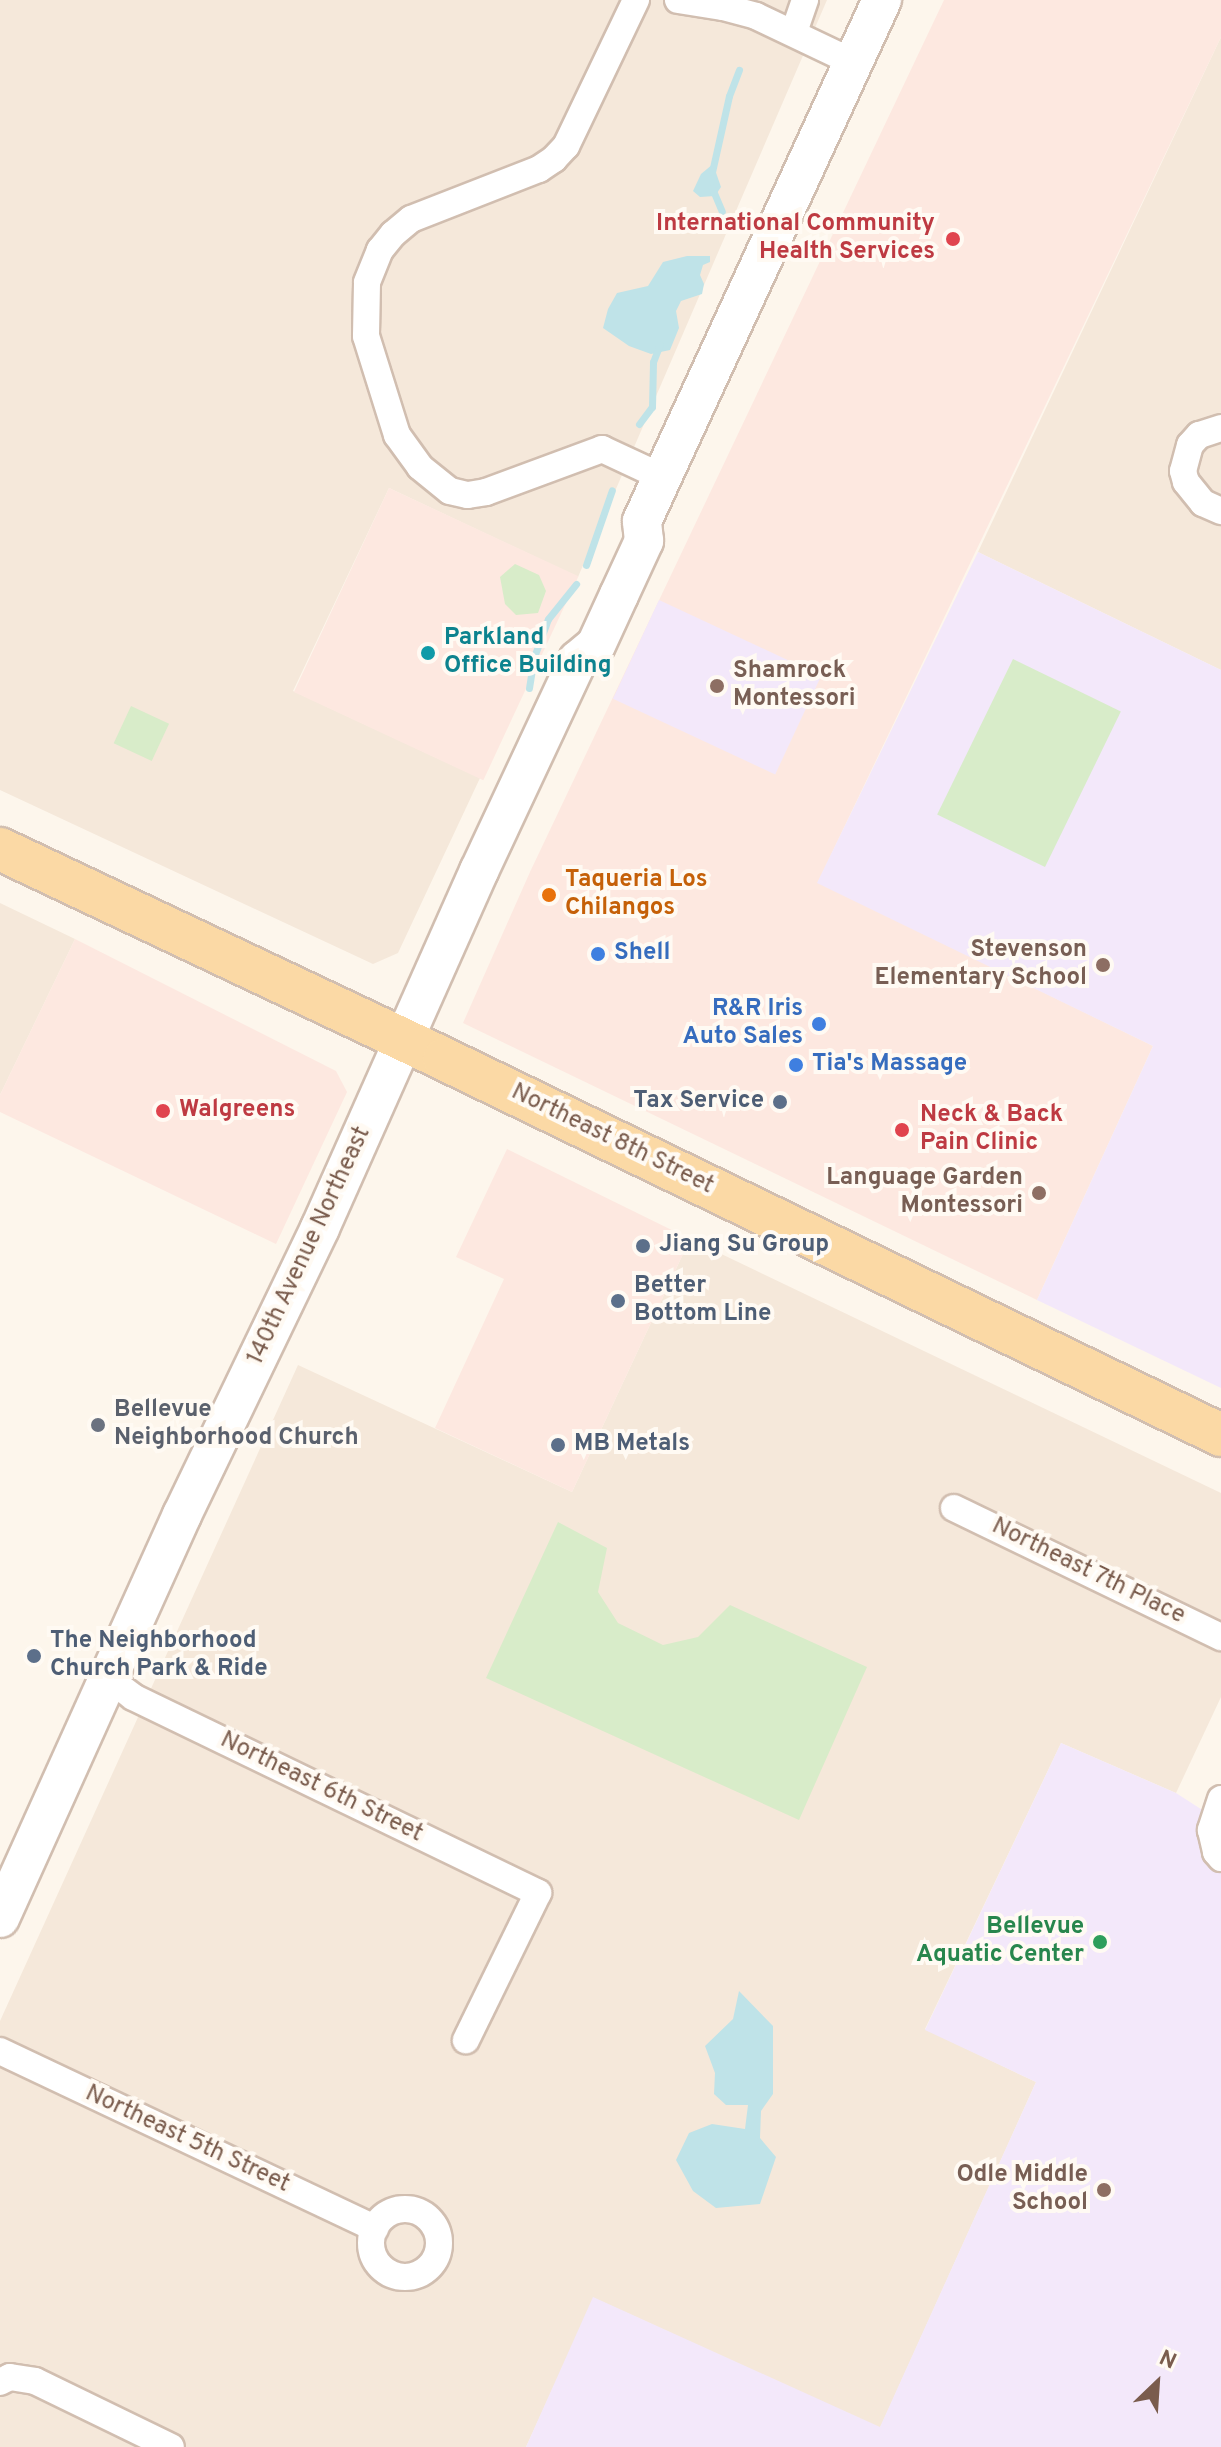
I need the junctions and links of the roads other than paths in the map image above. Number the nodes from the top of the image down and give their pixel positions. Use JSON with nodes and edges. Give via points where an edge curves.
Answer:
{"nodes":[{"id":1,"x":636,"y":0,"type":"edge"},
{"id":2,"x":678,"y":0,"type":"edge"},
{"id":3,"x":805,"y":0,"type":"edge"},
{"id":4,"x":882,"y":0,"type":"edge"},
{"id":5,"x":794,"y":32,"type":"junction"},
{"id":6,"x":853,"y":62,"type":"junction"},
{"id":7,"x":1221,"y":428,"type":"edge"},
{"id":8,"x":662,"y":477,"type":"junction"},
{"id":9,"x":1221,"y":511,"type":"edge"},
{"id":10,"x":0,"y":849,"type":"edge"},
{"id":11,"x":404,"y":1040,"type":"junction"},
{"id":12,"x":1221,"y":1435,"type":"edge"},
{"id":13,"x":954,"y":1508,"type":"dead end"},
{"id":14,"x":1221,"y":1637,"type":"edge"},
{"id":15,"x":108,"y":1678,"type":"junction"},
{"id":16,"x":1221,"y":1799,"type":"edge"},
{"id":17,"x":1221,"y":1858,"type":"edge"},
{"id":18,"x":0,"y":1918,"type":"edge"},
{"id":19,"x":466,"y":2040,"type":"dead end"},
{"id":20,"x":0,"y":2051,"type":"edge"},
{"id":21,"x":375,"y":2228,"type":"dead end"},
{"id":22,"x":11,"y":2380,"type":"edge"},
{"id":23,"x":171,"y":2447,"type":"edge"}],
"edges":[{"from":1,"to":8,"type":"street","via":[[566,146],[554,159],[411,219],[380,250],[367,283],[366,336],[397,435],[420,467],[450,491],[486,492],[602,449]]},
{"from":2,"to":5,"type":"street","via":[[723,7]]},
{"from":3,"to":5,"type":"street"},
{"from":4,"to":6,"type":"main road","name":"140th Avenue Northeast"},
{"from":5,"to":6,"type":"street"},
{"from":6,"to":8,"type":"main road","name":"140th Avenue Northeast"},
{"from":7,"to":9,"type":"street","via":[[1199,435],[1190,445],[1183,471],[1203,503]]},
{"from":8,"to":11,"type":"main road","name":"140th Avenue Northeast","via":[[642,521],[644,541],[596,645],[578,660]]},
{"from":10,"to":11,"type":"main road","name":"Northeast 8th Street"},
{"from":11,"to":12,"type":"main road","name":"Northeast 8th Street"},
{"from":11,"to":15,"type":"main road","name":"140th Avenue Northeast"},
{"from":13,"to":14,"type":"street","name":"Northeast 7th Place"},
{"from":15,"to":18,"type":"main road","name":"140th Avenue Northeast"},
{"from":15,"to":19,"type":"street","name":"Northeast 6th Street","via":[[133,1697],[538,1893]]},
{"from":16,"to":17,"type":"street","via":[[1211,1830]]},
{"from":20,"to":21,"type":"street","name":"Northeast 5th Street"},
{"from":22,"to":23,"type":"street","via":[[35,2381]]}]}
